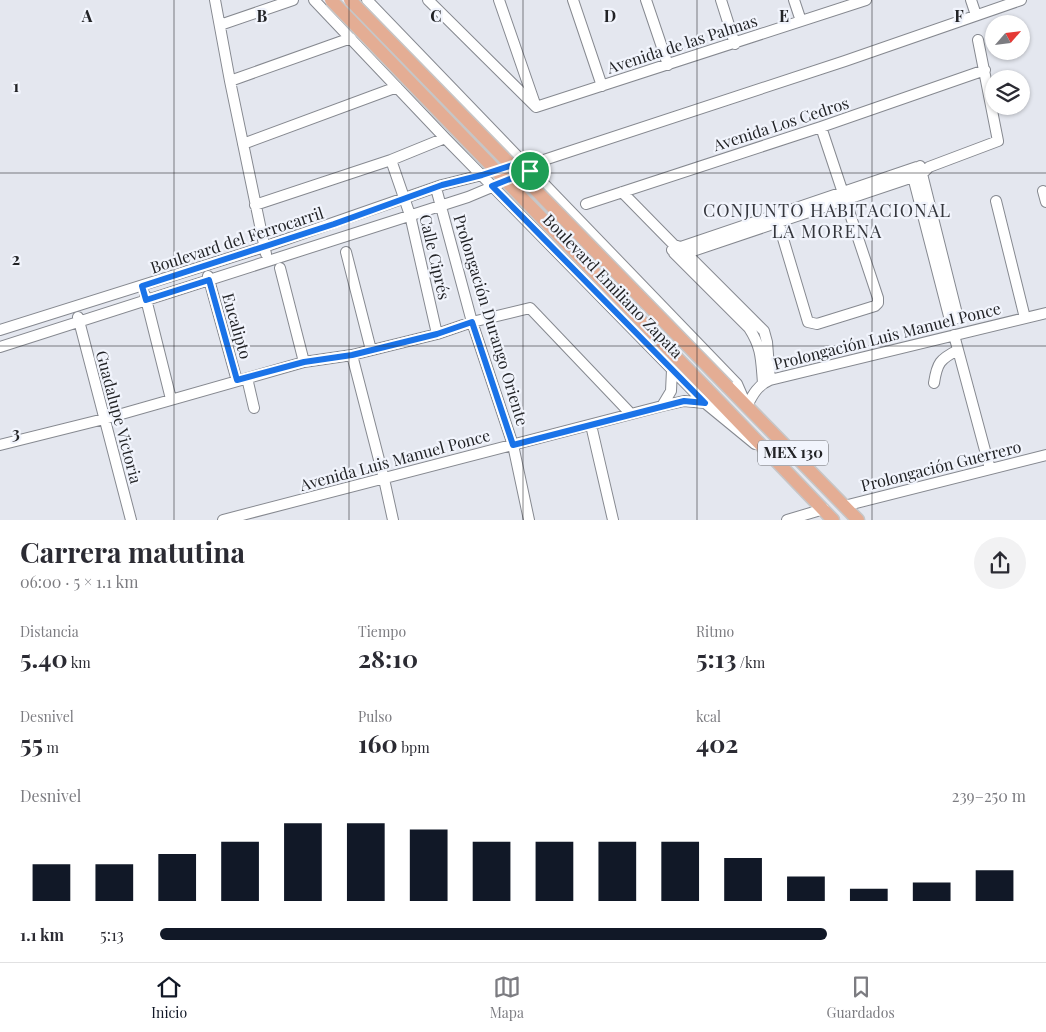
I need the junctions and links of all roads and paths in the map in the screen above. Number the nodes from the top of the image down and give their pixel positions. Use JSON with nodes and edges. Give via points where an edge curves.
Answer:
{"nodes":[{"id":1,"x":214,"y":0,"type":"edge"},
{"id":2,"x":294,"y":0,"type":"edge"},
{"id":3,"x":314,"y":0,"type":"edge"},
{"id":4,"x":331,"y":0,"type":"edge"},
{"id":5,"x":350,"y":0,"type":"edge"},
{"id":6,"x":367,"y":0,"type":"edge"},
{"id":7,"x":428,"y":0,"type":"edge"},
{"id":8,"x":499,"y":0,"type":"edge"},
{"id":9,"x":573,"y":0,"type":"edge"},
{"id":10,"x":646,"y":0,"type":"edge"},
{"id":11,"x":721,"y":0,"type":"edge"},
{"id":12,"x":794,"y":0,"type":"edge"},
{"id":13,"x":866,"y":0,"type":"edge"},
{"id":14,"x":971,"y":0,"type":"edge"},
{"id":15,"x":1022,"y":0,"type":"edge"},
{"id":16,"x":976,"y":15,"type":"junction"},
{"id":17,"x":801,"y":21,"type":"junction"},
{"id":18,"x":220,"y":25,"type":"junction"},
{"id":19,"x":351,"y":38,"type":"junction"},
{"id":20,"x":978,"y":40,"type":"dead end"},
{"id":21,"x":735,"y":44,"type":"junction"},
{"id":22,"x":668,"y":65,"type":"junction"},
{"id":23,"x":984,"y":70,"type":"junction"},
{"id":24,"x":230,"y":81,"type":"junction"},
{"id":25,"x":602,"y":86,"type":"junction"},
{"id":26,"x":398,"y":87,"type":"junction"},
{"id":27,"x":536,"y":107,"type":"junction"},
{"id":28,"x":821,"y":126,"type":"junction"},
{"id":29,"x":445,"y":138,"type":"junction"},
{"id":30,"x":243,"y":144,"type":"junction"},
{"id":31,"x":391,"y":160,"type":"junction"},
{"id":32,"x":522,"y":162,"type":"junction"},
{"id":33,"x":532,"y":167,"type":"junction"},
{"id":34,"x":919,"y":171,"type":"junction"},
{"id":35,"x":482,"y":175,"type":"junction"},
{"id":36,"x":492,"y":186,"type":"junction"},
{"id":37,"x":436,"y":188,"type":"junction"},
{"id":38,"x":1043,"y":191,"type":"dead end"},
{"id":39,"x":622,"y":192,"type":"junction"},
{"id":40,"x":844,"y":196,"type":"junction"},
{"id":41,"x":404,"y":199,"type":"junction"},
{"id":42,"x":996,"y":201,"type":"dead end"},
{"id":43,"x":1046,"y":202,"type":"edge"},
{"id":44,"x":586,"y":204,"type":"dead end"},
{"id":45,"x":255,"y":205,"type":"junction"},
{"id":46,"x":440,"y":205,"type":"junction"},
{"id":47,"x":410,"y":215,"type":"junction"},
{"id":48,"x":778,"y":219,"type":"junction"},
{"id":49,"x":264,"y":247,"type":"junction"},
{"id":50,"x":678,"y":251,"type":"junction"},
{"id":51,"x":346,"y":252,"type":"dead end"},
{"id":52,"x":269,"y":261,"type":"junction"},
{"id":53,"x":205,"y":266,"type":"junction"},
{"id":54,"x":280,"y":268,"type":"dead end"},
{"id":55,"x":209,"y":280,"type":"junction"},
{"id":56,"x":142,"y":286,"type":"junction"},
{"id":57,"x":146,"y":300,"type":"junction"},
{"id":58,"x":75,"y":308,"type":"junction"},
{"id":59,"x":1046,"y":313,"type":"edge"},
{"id":60,"x":1025,"y":318,"type":"junction"},
{"id":61,"x":79,"y":322,"type":"junction"},
{"id":62,"x":472,"y":322,"type":"junction"},
{"id":63,"x":0,"y":330,"type":"edge"},
{"id":64,"x":437,"y":334,"type":"junction"},
{"id":65,"x":954,"y":335,"type":"junction"},
{"id":66,"x":0,"y":347,"type":"edge"},
{"id":67,"x":371,"y":350,"type":"junction"},
{"id":68,"x":958,"y":350,"type":"junction"},
{"id":69,"x":352,"y":355,"type":"junction"},
{"id":70,"x":304,"y":362,"type":"junction"},
{"id":71,"x":672,"y":370,"type":"junction"},
{"id":72,"x":242,"y":379,"type":"junction"},
{"id":73,"x":766,"y":382,"type":"junction"},
{"id":74,"x":934,"y":383,"type":"dead end"},
{"id":75,"x":171,"y":399,"type":"junction"},
{"id":76,"x":705,"y":403,"type":"junction"},
{"id":77,"x":662,"y":406,"type":"junction"},
{"id":78,"x":747,"y":406,"type":"junction"},
{"id":79,"x":254,"y":408,"type":"dead end"},
{"id":80,"x":631,"y":414,"type":"junction"},
{"id":81,"x":104,"y":419,"type":"junction"},
{"id":82,"x":591,"y":424,"type":"junction"},
{"id":83,"x":0,"y":445,"type":"edge"},
{"id":84,"x":513,"y":445,"type":"junction"},
{"id":85,"x":772,"y":455,"type":"junction"},
{"id":86,"x":1046,"y":456,"type":"edge"},
{"id":87,"x":990,"y":468,"type":"junction"},
{"id":88,"x":384,"y":478,"type":"junction"},
{"id":89,"x":844,"y":506,"type":"junction"},
{"id":90,"x":824,"y":509,"type":"junction"},
{"id":91,"x":260,"y":515,"type":"edge"},
{"id":92,"x":131,"y":520,"type":"edge"},
{"id":93,"x":222,"y":520,"type":"edge"},
{"id":94,"x":393,"y":520,"type":"edge"},
{"id":95,"x":530,"y":520,"type":"edge"},
{"id":96,"x":613,"y":520,"type":"edge"},
{"id":97,"x":787,"y":520,"type":"edge"},
{"id":98,"x":834,"y":520,"type":"edge"},
{"id":99,"x":858,"y":520,"type":"edge"}],
"edges":[{"from":1,"to":18,"type":"street"},
{"from":2,"to":18,"type":"street"},
{"from":3,"to":19,"type":"street","name":"Boulevard Emiliano Zapata"},
{"from":4,"to":85,"type":"main road","name":"Boulevard Emiliano Zapata","number":"MEX 130","bridge":true},
{"from":5,"to":78,"type":"main road","name":"Boulevard Emiliano Zapata","number":"MEX 130","bridge":true},
{"from":6,"to":32,"type":"street"},
{"from":7,"to":27,"type":"street"},
{"from":8,"to":27,"type":"street"},
{"from":9,"to":25,"type":"street"},
{"from":10,"to":22,"type":"street"},
{"from":11,"to":21,"type":"street"},
{"from":12,"to":17,"type":"street"},
{"from":13,"to":17,"type":"street","name":"Avenida de las Palmas"},
{"from":14,"to":16,"type":"street"},
{"from":15,"to":16,"type":"street","name":"Boulevard del Ferrocarril"},
{"from":16,"to":33,"type":"street","name":"Boulevard del Ferrocarril"},
{"from":17,"to":21,"type":"street","name":"Avenida de las Palmas"},
{"from":18,"to":24,"type":"street"},
{"from":19,"to":24,"type":"street"},
{"from":19,"to":26,"type":"street","name":"Boulevard Emiliano Zapata"},
{"from":20,"to":23,"type":"street"},
{"from":21,"to":22,"type":"street","name":"Avenida de las Palmas"},
{"from":22,"to":25,"type":"street","name":"Avenida de las Palmas"},
{"from":23,"to":28,"type":"street","name":"Avenida Los Cedros"},
{"from":23,"to":34,"type":"street","via":[[998,141]]},
{"from":24,"to":30,"type":"street"},
{"from":25,"to":27,"type":"street","name":"Avenida de las Palmas"},
{"from":26,"to":29,"type":"street","name":"Boulevard Emiliano Zapata"},
{"from":26,"to":30,"type":"street"},
{"from":28,"to":39,"type":"street","name":"Avenida Los Cedros"},
{"from":28,"to":40,"type":"street"},
{"from":29,"to":31,"type":"street"},
{"from":29,"to":35,"type":"street","name":"Boulevard Emiliano Zapata"},
{"from":30,"to":45,"type":"street"},
{"from":31,"to":41,"type":"street","name":"Calle Ciprés"},
{"from":31,"to":45,"type":"street"},
{"from":32,"to":33,"type":"street"},
{"from":32,"to":35,"type":"street","name":"Boulevard del Ferrocarril"},
{"from":33,"to":36,"type":"street","name":"Boulevard del Ferrocarril"},
{"from":33,"to":78,"type":"street","name":"Boulevard Emiliano Zapata","via":[[737,384]]},
{"from":34,"to":34,"type":"street","via":[[950,320],[958,318]]},
{"from":34,"to":40,"type":"street"},
{"from":35,"to":36,"type":"street","name":"Boulevard Emiliano Zapata"},
{"from":35,"to":37,"type":"street","name":"Boulevard del Ferrocarril"},
{"from":36,"to":46,"type":"street","name":"Boulevard del Ferrocarril"},
{"from":36,"to":71,"type":"street","name":"Boulevard Emiliano Zapata"},
{"from":37,"to":41,"type":"street","name":"Boulevard del Ferrocarril"},
{"from":37,"to":46,"type":"street","name":"Prolongación Durango Oriente"},
{"from":38,"to":43,"type":"street"},
{"from":39,"to":44,"type":"street","name":"Avenida Los Cedros"},
{"from":39,"to":50,"type":"street"},
{"from":40,"to":48,"type":"street"},
{"from":40,"to":48,"type":"street","via":[[878,298],[875,306],[817,324],[808,322]]},
{"from":41,"to":47,"type":"street","name":"Calle Ciprés"},
{"from":41,"to":49,"type":"street","name":"Boulevard del Ferrocarril"},
{"from":42,"to":60,"type":"street"},
{"from":45,"to":49,"type":"street"},
{"from":46,"to":47,"type":"street","name":"Boulevard del Ferrocarril"},
{"from":46,"to":62,"type":"street","name":"Prolongación Durango Oriente"},
{"from":47,"to":52,"type":"street","name":"Boulevard del Ferrocarril"},
{"from":47,"to":64,"type":"street","name":"Calle Ciprés"},
{"from":48,"to":50,"type":"street"},
{"from":49,"to":52,"type":"street"},
{"from":49,"to":53,"type":"street","name":"Boulevard del Ferrocarril"},
{"from":50,"to":73,"type":"street","via":[[764,332],[768,342]]},
{"from":51,"to":67,"type":"street"},
{"from":52,"to":55,"type":"street","name":"Boulevard del Ferrocarril"},
{"from":53,"to":55,"type":"street","name":"Eucalipto"},
{"from":53,"to":56,"type":"street","name":"Boulevard del Ferrocarril"},
{"from":54,"to":70,"type":"street"},
{"from":55,"to":57,"type":"street","name":"Boulevard del Ferrocarril"},
{"from":55,"to":72,"type":"street","name":"Eucalipto"},
{"from":56,"to":57,"type":"street"},
{"from":56,"to":58,"type":"street","name":"Boulevard del Ferrocarril"},
{"from":57,"to":61,"type":"street","name":"Boulevard del Ferrocarril"},
{"from":57,"to":75,"type":"street"},
{"from":58,"to":61,"type":"street","name":"Guadalupe Victoria"},
{"from":58,"to":63,"type":"street","name":"Boulevard del Ferrocarril"},
{"from":59,"to":60,"type":"street","name":"Prolongación Luis Manuel Ponce"},
{"from":60,"to":65,"type":"street","name":"Prolongación Luis Manuel Ponce"},
{"from":61,"to":66,"type":"street","name":"Boulevard del Ferrocarril"},
{"from":61,"to":81,"type":"street","name":"Guadalupe Victoria"},
{"from":62,"to":64,"type":"street"},
{"from":62,"to":80,"type":"street","via":[[530,308]]},
{"from":62,"to":84,"type":"street","name":"Prolongación Durango Oriente"},
{"from":64,"to":67,"type":"street"},
{"from":65,"to":68,"type":"street"},
{"from":65,"to":73,"type":"street","name":"Prolongación Luis Manuel Ponce"},
{"from":67,"to":69,"type":"street"},
{"from":68,"to":74,"type":"street","via":[[945,356],[936,368]]},
{"from":68,"to":87,"type":"street"},
{"from":69,"to":70,"type":"street"},
{"from":69,"to":88,"type":"street"},
{"from":70,"to":72,"type":"street"},
{"from":71,"to":76,"type":"street","name":"Boulevard Emiliano Zapata"},
{"from":71,"to":77,"type":"street","via":[[671,391]]},
{"from":72,"to":75,"type":"street"},
{"from":72,"to":79,"type":"street","name":"Eucalipto"},
{"from":73,"to":78,"type":"street","name":"Prolongación Luis Manuel Ponce","via":[[756,390]]},
{"from":75,"to":81,"type":"street"},
{"from":76,"to":77,"type":"street","name":"Avenida Luis Manuel Ponce","via":[[684,401]]},
{"from":76,"to":85,"type":"street","name":"Boulevard Emiliano Zapata","via":[[748,440]]},
{"from":77,"to":80,"type":"street","name":"Avenida Luis Manuel Ponce"},
{"from":78,"to":89,"type":"main road","name":"Boulevard Emiliano Zapata","number":"MEX 130"},
{"from":80,"to":82,"type":"street","name":"Avenida Luis Manuel Ponce"},
{"from":81,"to":83,"type":"street"},
{"from":81,"to":92,"type":"street","name":"Guadalupe Victoria"},
{"from":82,"to":84,"type":"street","name":"Avenida Luis Manuel Ponce"},
{"from":82,"to":96,"type":"street"},
{"from":84,"to":88,"type":"street","name":"Avenida Luis Manuel Ponce"},
{"from":84,"to":95,"type":"street","name":"Prolongación Durango Oriente"},
{"from":85,"to":90,"type":"main road","name":"Boulevard Emiliano Zapata","number":"MEX 130"},
{"from":86,"to":87,"type":"street","name":"Prolongación Guerrero"},
{"from":87,"to":89,"type":"street","name":"Prolongación Guerrero"},
{"from":88,"to":91,"type":"street","name":"Avenida Luis Manuel Ponce"},
{"from":88,"to":94,"type":"street"},
{"from":89,"to":99,"type":"main road","name":"Boulevard Emiliano Zapata","number":"MEX 130"},
{"from":90,"to":97,"type":"street"},
{"from":90,"to":98,"type":"main road","name":"Boulevard Emiliano Zapata","number":"MEX 130"},
{"from":91,"to":93,"type":"street","name":"Avenida Luis Manuel Ponce"}]}
